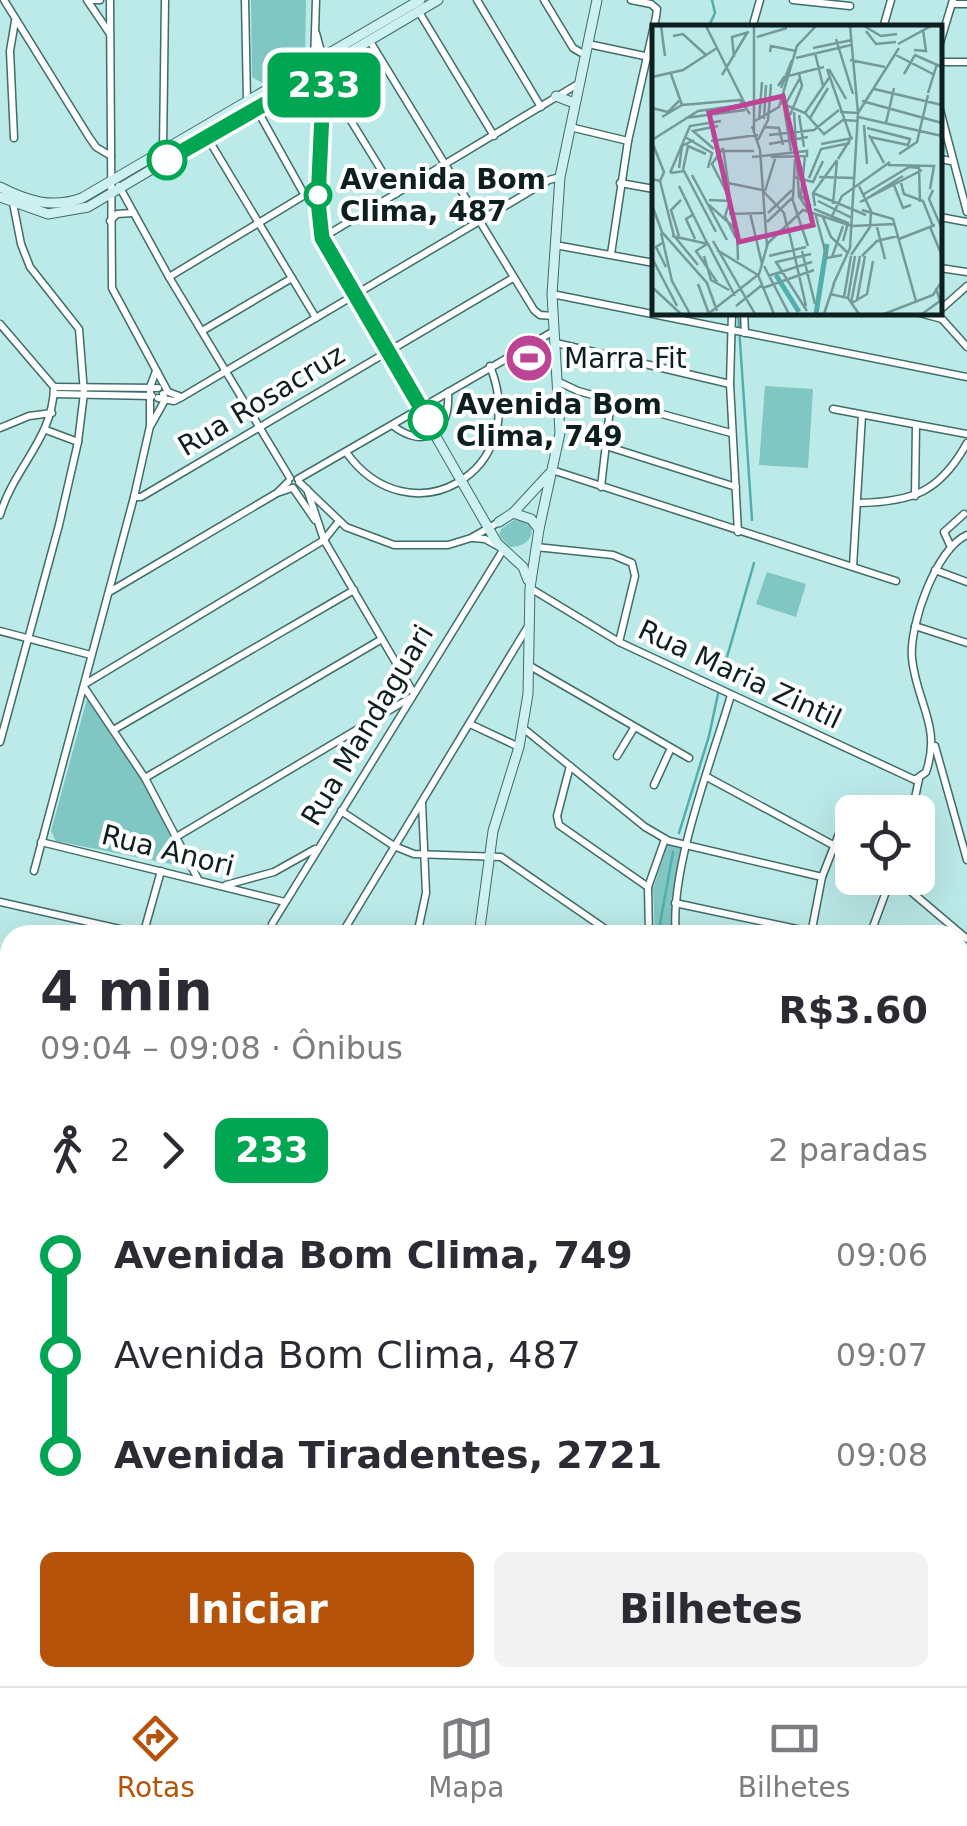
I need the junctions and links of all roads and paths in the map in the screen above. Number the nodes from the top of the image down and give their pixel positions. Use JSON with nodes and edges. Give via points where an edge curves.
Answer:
{"nodes":[{"id":1,"x":4,"y":0,"type":"edge"},
{"id":2,"x":93,"y":0,"type":"edge"},
{"id":3,"x":110,"y":0,"type":"edge"},
{"id":4,"x":165,"y":0,"type":"edge"},
{"id":5,"x":245,"y":0,"type":"edge"},
{"id":6,"x":316,"y":0,"type":"edge"},
{"id":7,"x":420,"y":0,"type":"edge"},
{"id":8,"x":438,"y":0,"type":"edge"},
{"id":9,"x":478,"y":0,"type":"edge"},
{"id":10,"x":544,"y":0,"type":"edge"},
{"id":11,"x":597,"y":0,"type":"edge"},
{"id":12,"x":631,"y":0,"type":"edge"},
{"id":13,"x":760,"y":0,"type":"edge"},
{"id":14,"x":793,"y":0,"type":"edge"},
{"id":15,"x":891,"y":0,"type":"edge"},
{"id":16,"x":952,"y":2,"type":"edge"},
{"id":17,"x":967,"y":4,"type":"edge"},
{"id":18,"x":850,"y":6,"type":"dead end"},
{"id":19,"x":419,"y":12,"type":"junction"},
{"id":20,"x":16,"y":20,"type":"junction"},
{"id":21,"x":655,"y":25,"type":"edge"},
{"id":22,"x":753,"y":25,"type":"edge"},
{"id":23,"x":884,"y":25,"type":"edge"},
{"id":24,"x":110,"y":34,"type":"junction"},
{"id":25,"x":942,"y":36,"type":"edge"},
{"id":26,"x":371,"y":43,"type":"junction"},
{"id":27,"x":588,"y":44,"type":"junction"},
{"id":28,"x":585,"y":56,"type":"junction"},
{"id":29,"x":651,"y":57,"type":"edge"},
{"id":30,"x":319,"y":67,"type":"junction"},
{"id":31,"x":578,"y":84,"type":"junction"},
{"id":32,"x":324,"y":91,"type":"junction"},
{"id":33,"x":556,"y":96,"type":"junction"},
{"id":34,"x":574,"y":103,"type":"junction"},
{"id":35,"x":251,"y":105,"type":"junction"},
{"id":36,"x":320,"y":106,"type":"junction"},
{"id":37,"x":541,"y":107,"type":"junction"},
{"id":38,"x":942,"y":119,"type":"edge"},
{"id":39,"x":568,"y":127,"type":"junction"},
{"id":40,"x":110,"y":132,"type":"junction"},
{"id":41,"x":494,"y":136,"type":"junction"},
{"id":42,"x":89,"y":137,"type":"junction"},
{"id":43,"x":207,"y":137,"type":"junction"},
{"id":44,"x":14,"y":138,"type":"dead end"},
{"id":45,"x":628,"y":141,"type":"junction"},
{"id":46,"x":96,"y":147,"type":"junction"},
{"id":47,"x":165,"y":148,"type":"junction"},
{"id":48,"x":111,"y":156,"type":"junction"},
{"id":49,"x":942,"y":159,"type":"edge"},
{"id":50,"x":951,"y":160,"type":"junction"},
{"id":51,"x":445,"y":164,"type":"junction"},
{"id":52,"x":113,"y":177,"type":"junction"},
{"id":53,"x":560,"y":177,"type":"junction"},
{"id":54,"x":620,"y":183,"type":"junction"},
{"id":55,"x":0,"y":187,"type":"edge"},
{"id":56,"x":318,"y":187,"type":"junction"},
{"id":57,"x":652,"y":189,"type":"edge"},
{"id":58,"x":964,"y":191,"type":"edge"},
{"id":59,"x":110,"y":194,"type":"junction"},
{"id":60,"x":304,"y":194,"type":"junction"},
{"id":61,"x":396,"y":194,"type":"junction"},
{"id":62,"x":0,"y":197,"type":"edge"},
{"id":63,"x":296,"y":201,"type":"junction"},
{"id":64,"x":318,"y":201,"type":"junction"},
{"id":65,"x":13,"y":203,"type":"junction"},
{"id":66,"x":967,"y":212,"type":"edge"},
{"id":67,"x":134,"y":213,"type":"junction"},
{"id":68,"x":942,"y":217,"type":"edge"},
{"id":69,"x":110,"y":221,"type":"junction"},
{"id":70,"x":260,"y":222,"type":"junction"},
{"id":71,"x":479,"y":222,"type":"junction"},
{"id":72,"x":967,"y":222,"type":"edge"},
{"id":73,"x":322,"y":238,"type":"junction"},
{"id":74,"x":555,"y":245,"type":"junction"},
{"id":75,"x":611,"y":254,"type":"junction"},
{"id":76,"x":652,"y":264,"type":"edge"},
{"id":77,"x":942,"y":268,"type":"edge"},
{"id":78,"x":967,"y":272,"type":"edge"},
{"id":79,"x":169,"y":278,"type":"junction"},
{"id":80,"x":292,"y":278,"type":"junction"},
{"id":81,"x":513,"y":278,"type":"junction"},
{"id":82,"x":967,"y":286,"type":"edge"},
{"id":83,"x":552,"y":294,"type":"junction"},
{"id":84,"x":353,"y":296,"type":"junction"},
{"id":85,"x":942,"y":308,"type":"edge"},
{"id":86,"x":652,"y":314,"type":"edge"},
{"id":87,"x":655,"y":315,"type":"edge"},
{"id":88,"x":733,"y":315,"type":"edge"},
{"id":89,"x":743,"y":315,"type":"edge"},
{"id":90,"x":938,"y":315,"type":"edge"},
{"id":91,"x":553,"y":316,"type":"junction"},
{"id":92,"x":316,"y":318,"type":"junction"},
{"id":93,"x":0,"y":324,"type":"edge"},
{"id":94,"x":202,"y":331,"type":"junction"},
{"id":95,"x":554,"y":331,"type":"junction"},
{"id":96,"x":739,"y":332,"type":"junction"},
{"id":97,"x":556,"y":344,"type":"junction"},
{"id":98,"x":571,"y":347,"type":"junction"},
{"id":99,"x":967,"y":347,"type":"edge"},
{"id":100,"x":386,"y":352,"type":"junction"},
{"id":101,"x":557,"y":356,"type":"junction"},
{"id":102,"x":490,"y":366,"type":"junction"},
{"id":103,"x":156,"y":372,"type":"junction"},
{"id":104,"x":226,"y":372,"type":"junction"},
{"id":105,"x":967,"y":376,"type":"edge"},
{"id":106,"x":730,"y":384,"type":"junction"},
{"id":107,"x":560,"y":388,"type":"junction"},
{"id":108,"x":84,"y":390,"type":"junction"},
{"id":109,"x":54,"y":391,"type":"junction"},
{"id":110,"x":448,"y":392,"type":"junction"},
{"id":111,"x":157,"y":394,"type":"junction"},
{"id":112,"x":182,"y":397,"type":"junction"},
{"id":113,"x":611,"y":400,"type":"junction"},
{"id":114,"x":421,"y":408,"type":"junction"},
{"id":115,"x":833,"y":409,"type":"dead end"},
{"id":116,"x":52,"y":413,"type":"junction"},
{"id":117,"x":862,"y":415,"type":"junction"},
{"id":118,"x":392,"y":425,"type":"junction"},
{"id":119,"x":916,"y":425,"type":"junction"},
{"id":120,"x":150,"y":426,"type":"junction"},
{"id":121,"x":259,"y":427,"type":"junction"},
{"id":122,"x":0,"y":428,"type":"edge"},
{"id":123,"x":46,"y":430,"type":"junction"},
{"id":124,"x":435,"y":433,"type":"junction"},
{"id":125,"x":732,"y":434,"type":"junction"},
{"id":126,"x":967,"y":434,"type":"edge"},
{"id":127,"x":78,"y":442,"type":"junction"},
{"id":128,"x":967,"y":442,"type":"edge"},
{"id":129,"x":606,"y":446,"type":"junction"},
{"id":130,"x":346,"y":452,"type":"junction"},
{"id":131,"x":551,"y":471,"type":"junction"},
{"id":132,"x":138,"y":478,"type":"junction"},
{"id":133,"x":462,"y":480,"type":"junction"},
{"id":134,"x":293,"y":483,"type":"junction"},
{"id":135,"x":601,"y":487,"type":"junction"},
{"id":136,"x":736,"y":487,"type":"junction"},
{"id":137,"x":156,"y":488,"type":"junction"},
{"id":138,"x":307,"y":490,"type":"junction"},
{"id":139,"x":915,"y":496,"type":"junction"},
{"id":140,"x":134,"y":497,"type":"junction"},
{"id":141,"x":858,"y":503,"type":"junction"},
{"id":142,"x":513,"y":513,"type":"junction"},
{"id":143,"x":964,"y":514,"type":"dead end"},
{"id":144,"x":0,"y":515,"type":"edge"},
{"id":145,"x":316,"y":520,"type":"junction"},
{"id":146,"x":339,"y":521,"type":"junction"},
{"id":147,"x":491,"y":523,"type":"junction"},
{"id":148,"x":538,"y":529,"type":"junction"},
{"id":149,"x":741,"y":533,"type":"junction"},
{"id":150,"x":967,"y":535,"type":"edge"},
{"id":151,"x":471,"y":538,"type":"junction"},
{"id":152,"x":324,"y":540,"type":"junction"},
{"id":153,"x":950,"y":545,"type":"junction"},
{"id":154,"x":501,"y":547,"type":"junction"},
{"id":155,"x":536,"y":547,"type":"junction"},
{"id":156,"x":853,"y":567,"type":"junction"},
{"id":157,"x":935,"y":570,"type":"junction"},
{"id":158,"x":896,"y":581,"type":"dead end"},
{"id":159,"x":967,"y":582,"type":"edge"},
{"id":160,"x":530,"y":588,"type":"junction"},
{"id":161,"x":354,"y":590,"type":"junction"},
{"id":162,"x":110,"y":592,"type":"junction"},
{"id":163,"x":531,"y":622,"type":"junction"},
{"id":164,"x":915,"y":626,"type":"junction"},
{"id":165,"x":0,"y":631,"type":"edge"},
{"id":166,"x":28,"y":639,"type":"junction"},
{"id":167,"x":382,"y":639,"type":"junction"},
{"id":168,"x":619,"y":642,"type":"junction"},
{"id":169,"x":967,"y":644,"type":"edge"},
{"id":170,"x":515,"y":648,"type":"junction"},
{"id":171,"x":531,"y":648,"type":"junction"},
{"id":172,"x":91,"y":655,"type":"junction"},
{"id":173,"x":530,"y":666,"type":"junction"},
{"id":174,"x":84,"y":685,"type":"junction"},
{"id":175,"x":413,"y":695,"type":"junction"},
{"id":176,"x":731,"y":696,"type":"junction"},
{"id":177,"x":470,"y":724,"type":"junction"},
{"id":178,"x":523,"y":728,"type":"junction"},
{"id":179,"x":634,"y":728,"type":"junction"},
{"id":180,"x":114,"y":729,"type":"junction"},
{"id":181,"x":933,"y":740,"type":"junction"},
{"id":182,"x":0,"y":742,"type":"edge"},
{"id":183,"x":518,"y":748,"type":"junction"},
{"id":184,"x":671,"y":748,"type":"junction"},
{"id":185,"x":617,"y":756,"type":"dead end"},
{"id":186,"x":689,"y":758,"type":"dead end"},
{"id":187,"x":929,"y":763,"type":"junction"},
{"id":188,"x":570,"y":766,"type":"junction"},
{"id":189,"x":944,"y":776,"type":"junction"},
{"id":190,"x":707,"y":777,"type":"junction"},
{"id":191,"x":145,"y":778,"type":"junction"},
{"id":192,"x":920,"y":779,"type":"junction"},
{"id":193,"x":654,"y":784,"type":"dead end"},
{"id":194,"x":916,"y":795,"type":"edge"},
{"id":195,"x":422,"y":803,"type":"junction"},
{"id":196,"x":342,"y":811,"type":"junction"},
{"id":197,"x":178,"y":836,"type":"junction"},
{"id":198,"x":667,"y":840,"type":"junction"},
{"id":199,"x":835,"y":841,"type":"edge"},
{"id":200,"x":41,"y":842,"type":"junction"},
{"id":201,"x":320,"y":845,"type":"junction"},
{"id":202,"x":684,"y":845,"type":"junction"},
{"id":203,"x":394,"y":846,"type":"junction"},
{"id":204,"x":833,"y":846,"type":"junction"},
{"id":205,"x":489,"y":855,"type":"junction"},
{"id":206,"x":425,"y":856,"type":"junction"},
{"id":207,"x":967,"y":860,"type":"edge"},
{"id":208,"x":34,"y":871,"type":"dead end"},
{"id":209,"x":161,"y":872,"type":"junction"},
{"id":210,"x":822,"y":878,"type":"junction"},
{"id":211,"x":198,"y":880,"type":"junction"},
{"id":212,"x":222,"y":886,"type":"junction"},
{"id":213,"x":648,"y":887,"type":"junction"},
{"id":214,"x":887,"y":895,"type":"edge"},
{"id":215,"x":914,"y":895,"type":"edge"},
{"id":216,"x":0,"y":902,"type":"edge"},
{"id":217,"x":285,"y":902,"type":"junction"},
{"id":218,"x":675,"y":903,"type":"junction"},
{"id":219,"x":272,"y":924,"type":"dead end"},
{"id":220,"x":100,"y":925,"type":"edge"},
{"id":221,"x":147,"y":925,"type":"edge"},
{"id":222,"x":347,"y":925,"type":"edge"},
{"id":223,"x":418,"y":925,"type":"edge"},
{"id":224,"x":480,"y":925,"type":"edge"},
{"id":225,"x":600,"y":925,"type":"edge"},
{"id":226,"x":649,"y":925,"type":"edge"},
{"id":227,"x":676,"y":925,"type":"edge"},
{"id":228,"x":772,"y":925,"type":"edge"},
{"id":229,"x":813,"y":925,"type":"edge"},
{"id":230,"x":876,"y":925,"type":"edge"},
{"id":231,"x":950,"y":925,"type":"edge"}],
"edges":[{"from":1,"to":20,"type":"street"},
{"from":2,"to":24,"type":"street"},
{"from":3,"to":24,"type":"street"},
{"from":4,"to":47,"type":"street"},
{"from":5,"to":35,"type":"street"},
{"from":6,"to":30,"type":"street"},
{"from":7,"to":30,"type":"main road"},
{"from":8,"to":19,"type":"main road"},
{"from":9,"to":37,"type":"street"},
{"from":10,"to":28,"type":"street"},
{"from":11,"to":27,"type":"main road"},
{"from":12,"to":21,"type":"street","via":[[657,9]]},
{"from":13,"to":22,"type":"street"},
{"from":14,"to":18,"type":"street"},
{"from":15,"to":23,"type":"street"},
{"from":16,"to":17,"type":"street"},
{"from":16,"to":25,"type":"street"},
{"from":19,"to":26,"type":"main road"},
{"from":19,"to":41,"type":"street"},
{"from":20,"to":42,"type":"street"},
{"from":20,"to":44,"type":"street","via":[[10,51]]},
{"from":24,"to":40,"type":"street"},
{"from":26,"to":30,"type":"main road"},
{"from":26,"to":51,"type":"street"},
{"from":27,"to":28,"type":"main road"},
{"from":27,"to":29,"type":"street"},
{"from":28,"to":31,"type":"main road"},
{"from":29,"to":45,"type":"street"},
{"from":30,"to":32,"type":"main road"},
{"from":30,"to":35,"type":"main road"},
{"from":30,"to":36,"type":"main road"},
{"from":31,"to":33,"type":"street"},
{"from":31,"to":34,"type":"main road"},
{"from":32,"to":36,"type":"main road"},
{"from":32,"to":61,"type":"street","via":[[337,98]]},
{"from":33,"to":34,"type":"main road"},
{"from":33,"to":37,"type":"street"},
{"from":34,"to":39,"type":"main road"},
{"from":35,"to":43,"type":"main road"},
{"from":35,"to":47,"type":"main road"},
{"from":35,"to":60,"type":"street"},
{"from":36,"to":56,"type":"main road"},
{"from":37,"to":41,"type":"street"},
{"from":38,"to":50,"type":"street"},
{"from":39,"to":45,"type":"street"},
{"from":39,"to":53,"type":"main road"},
{"from":40,"to":42,"type":"street","via":[[103,144]]},
{"from":40,"to":48,"type":"street"},
{"from":41,"to":51,"type":"street"},
{"from":42,"to":46,"type":"street"},
{"from":43,"to":52,"type":"main road"},
{"from":43,"to":70,"type":"street"},
{"from":45,"to":54,"type":"street"},
{"from":46,"to":48,"type":"street"},
{"from":46,"to":52,"type":"street"},
{"from":47,"to":52,"type":"main road"},
{"from":48,"to":52,"type":"street"},
{"from":49,"to":50,"type":"street"},
{"from":50,"to":58,"type":"street"},
{"from":51,"to":61,"type":"street"},
{"from":51,"to":71,"type":"street"},
{"from":52,"to":55,"type":"main road","via":[[82,198],[54,204]]},
{"from":52,"to":59,"type":"main road"},
{"from":52,"to":67,"type":"street"},
{"from":53,"to":71,"type":"street"},
{"from":53,"to":74,"type":"main road"},
{"from":54,"to":57,"type":"street"},
{"from":54,"to":75,"type":"street"},
{"from":56,"to":60,"type":"street"},
{"from":56,"to":64,"type":"main road"},
{"from":58,"to":66,"type":"street"},
{"from":59,"to":65,"type":"main road","via":[[54,214]]},
{"from":59,"to":69,"type":"street"},
{"from":60,"to":63,"type":"street"},
{"from":61,"to":73,"type":"street"},
{"from":62,"to":65,"type":"main road"},
{"from":63,"to":64,"type":"street"},
{"from":63,"to":70,"type":"street"},
{"from":64,"to":73,"type":"main road"},
{"from":65,"to":108,"type":"street","via":[[30,267],[79,329]]},
{"from":67,"to":69,"type":"street"},
{"from":67,"to":79,"type":"street"},
{"from":68,"to":72,"type":"street"},
{"from":69,"to":103,"type":"street","via":[[112,288]]},
{"from":70,"to":79,"type":"street"},
{"from":70,"to":80,"type":"street"},
{"from":71,"to":81,"type":"street"},
{"from":71,"to":84,"type":"street"},
{"from":73,"to":84,"type":"main road"},
{"from":74,"to":75,"type":"street"},
{"from":74,"to":83,"type":"main road"},
{"from":75,"to":76,"type":"street"},
{"from":77,"to":78,"type":"street"},
{"from":79,"to":94,"type":"street"},
{"from":80,"to":92,"type":"street"},
{"from":80,"to":94,"type":"street"},
{"from":81,"to":91,"type":"street","via":[[536,314]]},
{"from":81,"to":100,"type":"street","name":"Rua Rosacruz"},
{"from":82,"to":85,"type":"street"},
{"from":83,"to":86,"type":"street"},
{"from":83,"to":91,"type":"main road"},
{"from":84,"to":92,"type":"street"},
{"from":84,"to":100,"type":"main road"},
{"from":87,"to":96,"type":"street"},
{"from":88,"to":96,"type":"street"},
{"from":89,"to":96,"type":"street"},
{"from":90,"to":99,"type":"street"},
{"from":91,"to":95,"type":"main road"},
{"from":92,"to":104,"type":"street"},
{"from":93,"to":109,"type":"street"},
{"from":94,"to":104,"type":"street"},
{"from":95,"to":97,"type":"main road"},
{"from":95,"to":102,"type":"street"},
{"from":96,"to":105,"type":"street"},
{"from":96,"to":106,"type":"street"},
{"from":97,"to":98,"type":"street"},
{"from":97,"to":101,"type":"main road"},
{"from":98,"to":101,"type":"street"},
{"from":98,"to":106,"type":"street"},
{"from":100,"to":114,"type":"main road"},
{"from":100,"to":121,"type":"street","name":"Rua Rosacruz"},
{"from":101,"to":107,"type":"main road"},
{"from":102,"to":110,"type":"street"},
{"from":102,"to":133,"type":"street","via":[[501,399],[498,433],[486,458]]},
{"from":103,"to":111,"type":"street"},
{"from":103,"to":112,"type":"street","via":[[168,392]]},
{"from":104,"to":112,"type":"street"},
{"from":104,"to":121,"type":"street"},
{"from":106,"to":125,"type":"street"},
{"from":107,"to":113,"type":"street"},
{"from":107,"to":131,"type":"main road"},
{"from":108,"to":109,"type":"street"},
{"from":108,"to":111,"type":"street"},
{"from":108,"to":127,"type":"street"},
{"from":109,"to":116,"type":"street"},
{"from":110,"to":114,"type":"street"},
{"from":110,"to":124,"type":"street","via":[[448,413]]},
{"from":111,"to":112,"type":"street"},
{"from":111,"to":120,"type":"street"},
{"from":111,"to":120,"type":"street"},
{"from":113,"to":125,"type":"street"},
{"from":113,"to":129,"type":"street"},
{"from":114,"to":118,"type":"street"},
{"from":114,"to":124,"type":"main road"},
{"from":115,"to":117,"type":"street"},
{"from":116,"to":122,"type":"street"},
{"from":116,"to":123,"type":"street"},
{"from":117,"to":119,"type":"street"},
{"from":117,"to":141,"type":"street"},
{"from":118,"to":124,"type":"street","via":[[408,436]]},
{"from":118,"to":130,"type":"street"},
{"from":119,"to":126,"type":"street"},
{"from":119,"to":139,"type":"street"},
{"from":120,"to":132,"type":"street"},
{"from":121,"to":134,"type":"street"},
{"from":121,"to":137,"type":"street","name":"Rua Rosacruz"},
{"from":123,"to":127,"type":"street"},
{"from":123,"to":144,"type":"street"},
{"from":124,"to":133,"type":"main road"},
{"from":125,"to":136,"type":"street"},
{"from":127,"to":166,"type":"street"},
{"from":128,"to":139,"type":"street","via":[[946,475]]},
{"from":129,"to":135,"type":"street"},
{"from":129,"to":136,"type":"street"},
{"from":130,"to":133,"type":"street","via":[[368,475],[402,490],[428,492]]},
{"from":130,"to":134,"type":"street"},
{"from":131,"to":135,"type":"street"},
{"from":131,"to":142,"type":"main road"},
{"from":131,"to":148,"type":"main road"},
{"from":132,"to":137,"type":"street","via":[[142,486]]},
{"from":132,"to":140,"type":"street"},
{"from":133,"to":147,"type":"main road"},
{"from":134,"to":138,"type":"street"},
{"from":134,"to":145,"type":"street"},
{"from":134,"to":162,"type":"street"},
{"from":135,"to":149,"type":"street"},
{"from":136,"to":149,"type":"street"},
{"from":137,"to":140,"type":"street","name":"Rua Rosacruz"},
{"from":138,"to":145,"type":"street"},
{"from":138,"to":146,"type":"street"},
{"from":139,"to":141,"type":"street"},
{"from":140,"to":162,"type":"street"},
{"from":141,"to":156,"type":"street"},
{"from":142,"to":147,"type":"main road"},
{"from":142,"to":148,"type":"main road"},
{"from":143,"to":153,"type":"street","via":[[944,532]]},
{"from":145,"to":152,"type":"street"},
{"from":146,"to":151,"type":"street","via":[[394,545]]},
{"from":146,"to":152,"type":"street"},
{"from":147,"to":151,"type":"street"},
{"from":147,"to":154,"type":"main road"},
{"from":148,"to":155,"type":"main road"},
{"from":149,"to":156,"type":"street"},
{"from":150,"to":153,"type":"street"},
{"from":151,"to":154,"type":"street"},
{"from":152,"to":161,"type":"street"},
{"from":152,"to":174,"type":"street"},
{"from":153,"to":157,"type":"street"},
{"from":154,"to":155,"type":"main road","via":[[519,554]]},
{"from":154,"to":160,"type":"main road","via":[[524,567]]},
{"from":154,"to":175,"type":"street","name":"Rua Mandaguari"},
{"from":155,"to":160,"type":"main road"},
{"from":155,"to":168,"type":"street","via":[[632,562],[635,576]]},
{"from":156,"to":158,"type":"street"},
{"from":157,"to":159,"type":"street"},
{"from":157,"to":164,"type":"street"},
{"from":160,"to":163,"type":"main road"},
{"from":160,"to":168,"type":"street","name":"Rua Maria Zintil"},
{"from":161,"to":167,"type":"street"},
{"from":161,"to":180,"type":"street"},
{"from":162,"to":172,"type":"street"},
{"from":163,"to":170,"type":"street"},
{"from":163,"to":171,"type":"main road"},
{"from":164,"to":169,"type":"street"},
{"from":164,"to":181,"type":"street","via":[[912,660]]},
{"from":165,"to":166,"type":"street"},
{"from":166,"to":172,"type":"street"},
{"from":166,"to":182,"type":"street"},
{"from":167,"to":175,"type":"street"},
{"from":167,"to":191,"type":"street"},
{"from":168,"to":176,"type":"street","name":"Rua Maria Zintil"},
{"from":170,"to":171,"type":"street"},
{"from":170,"to":177,"type":"street"},
{"from":171,"to":173,"type":"main road"},
{"from":172,"to":174,"type":"street"},
{"from":173,"to":178,"type":"main road"},
{"from":173,"to":179,"type":"street"},
{"from":174,"to":180,"type":"street"},
{"from":174,"to":200,"type":"street"},
{"from":175,"to":196,"type":"street","name":"Rua Mandaguari"},
{"from":175,"to":197,"type":"street"},
{"from":176,"to":190,"type":"street"},
{"from":176,"to":192,"type":"street","name":"Rua Maria Zintil"},
{"from":177,"to":183,"type":"street"},
{"from":177,"to":195,"type":"street"},
{"from":178,"to":183,"type":"main road"},
{"from":178,"to":188,"type":"street"},
{"from":179,"to":184,"type":"street"},
{"from":179,"to":185,"type":"street"},
{"from":180,"to":191,"type":"street"},
{"from":181,"to":187,"type":"street"},
{"from":181,"to":189,"type":"street"},
{"from":183,"to":205,"type":"main road"},
{"from":184,"to":186,"type":"street"},
{"from":184,"to":193,"type":"street"},
{"from":187,"to":189,"type":"street"},
{"from":187,"to":192,"type":"street"},
{"from":188,"to":198,"type":"street"},
{"from":188,"to":213,"type":"street","via":[[559,825]]},
{"from":189,"to":207,"type":"street"},
{"from":190,"to":202,"type":"street"},
{"from":190,"to":204,"type":"street"},
{"from":191,"to":197,"type":"street"},
{"from":192,"to":194,"type":"street"},
{"from":195,"to":203,"type":"street"},
{"from":195,"to":206,"type":"street"},
{"from":196,"to":201,"type":"street","name":"Rua Mandaguari"},
{"from":196,"to":203,"type":"street"},
{"from":197,"to":211,"type":"street"},
{"from":198,"to":202,"type":"street"},
{"from":198,"to":213,"type":"street"},
{"from":199,"to":204,"type":"street"},
{"from":200,"to":208,"type":"street"},
{"from":200,"to":209,"type":"street","name":"Rua Anori"},
{"from":201,"to":212,"type":"street","via":[[274,872]]},
{"from":201,"to":217,"type":"street","name":"Rua Mandaguari"},
{"from":202,"to":210,"type":"street"},
{"from":202,"to":218,"type":"street"},
{"from":203,"to":206,"type":"street"},
{"from":203,"to":222,"type":"street"},
{"from":204,"to":210,"type":"street"},
{"from":205,"to":206,"type":"street"},
{"from":205,"to":224,"type":"main road"},
{"from":205,"to":225,"type":"street"},
{"from":206,"to":223,"type":"street"},
{"from":209,"to":211,"type":"street","name":"Rua Anori"},
{"from":209,"to":221,"type":"street"},
{"from":210,"to":229,"type":"street"},
{"from":211,"to":212,"type":"street","name":"Rua Anori"},
{"from":212,"to":217,"type":"street","name":"Rua Anori"},
{"from":213,"to":226,"type":"street"},
{"from":214,"to":230,"type":"street"},
{"from":215,"to":231,"type":"street"},
{"from":216,"to":220,"type":"street"},
{"from":217,"to":219,"type":"street","name":"Rua Mandaguari"},
{"from":218,"to":227,"type":"street"},
{"from":218,"to":228,"type":"street"}]}
